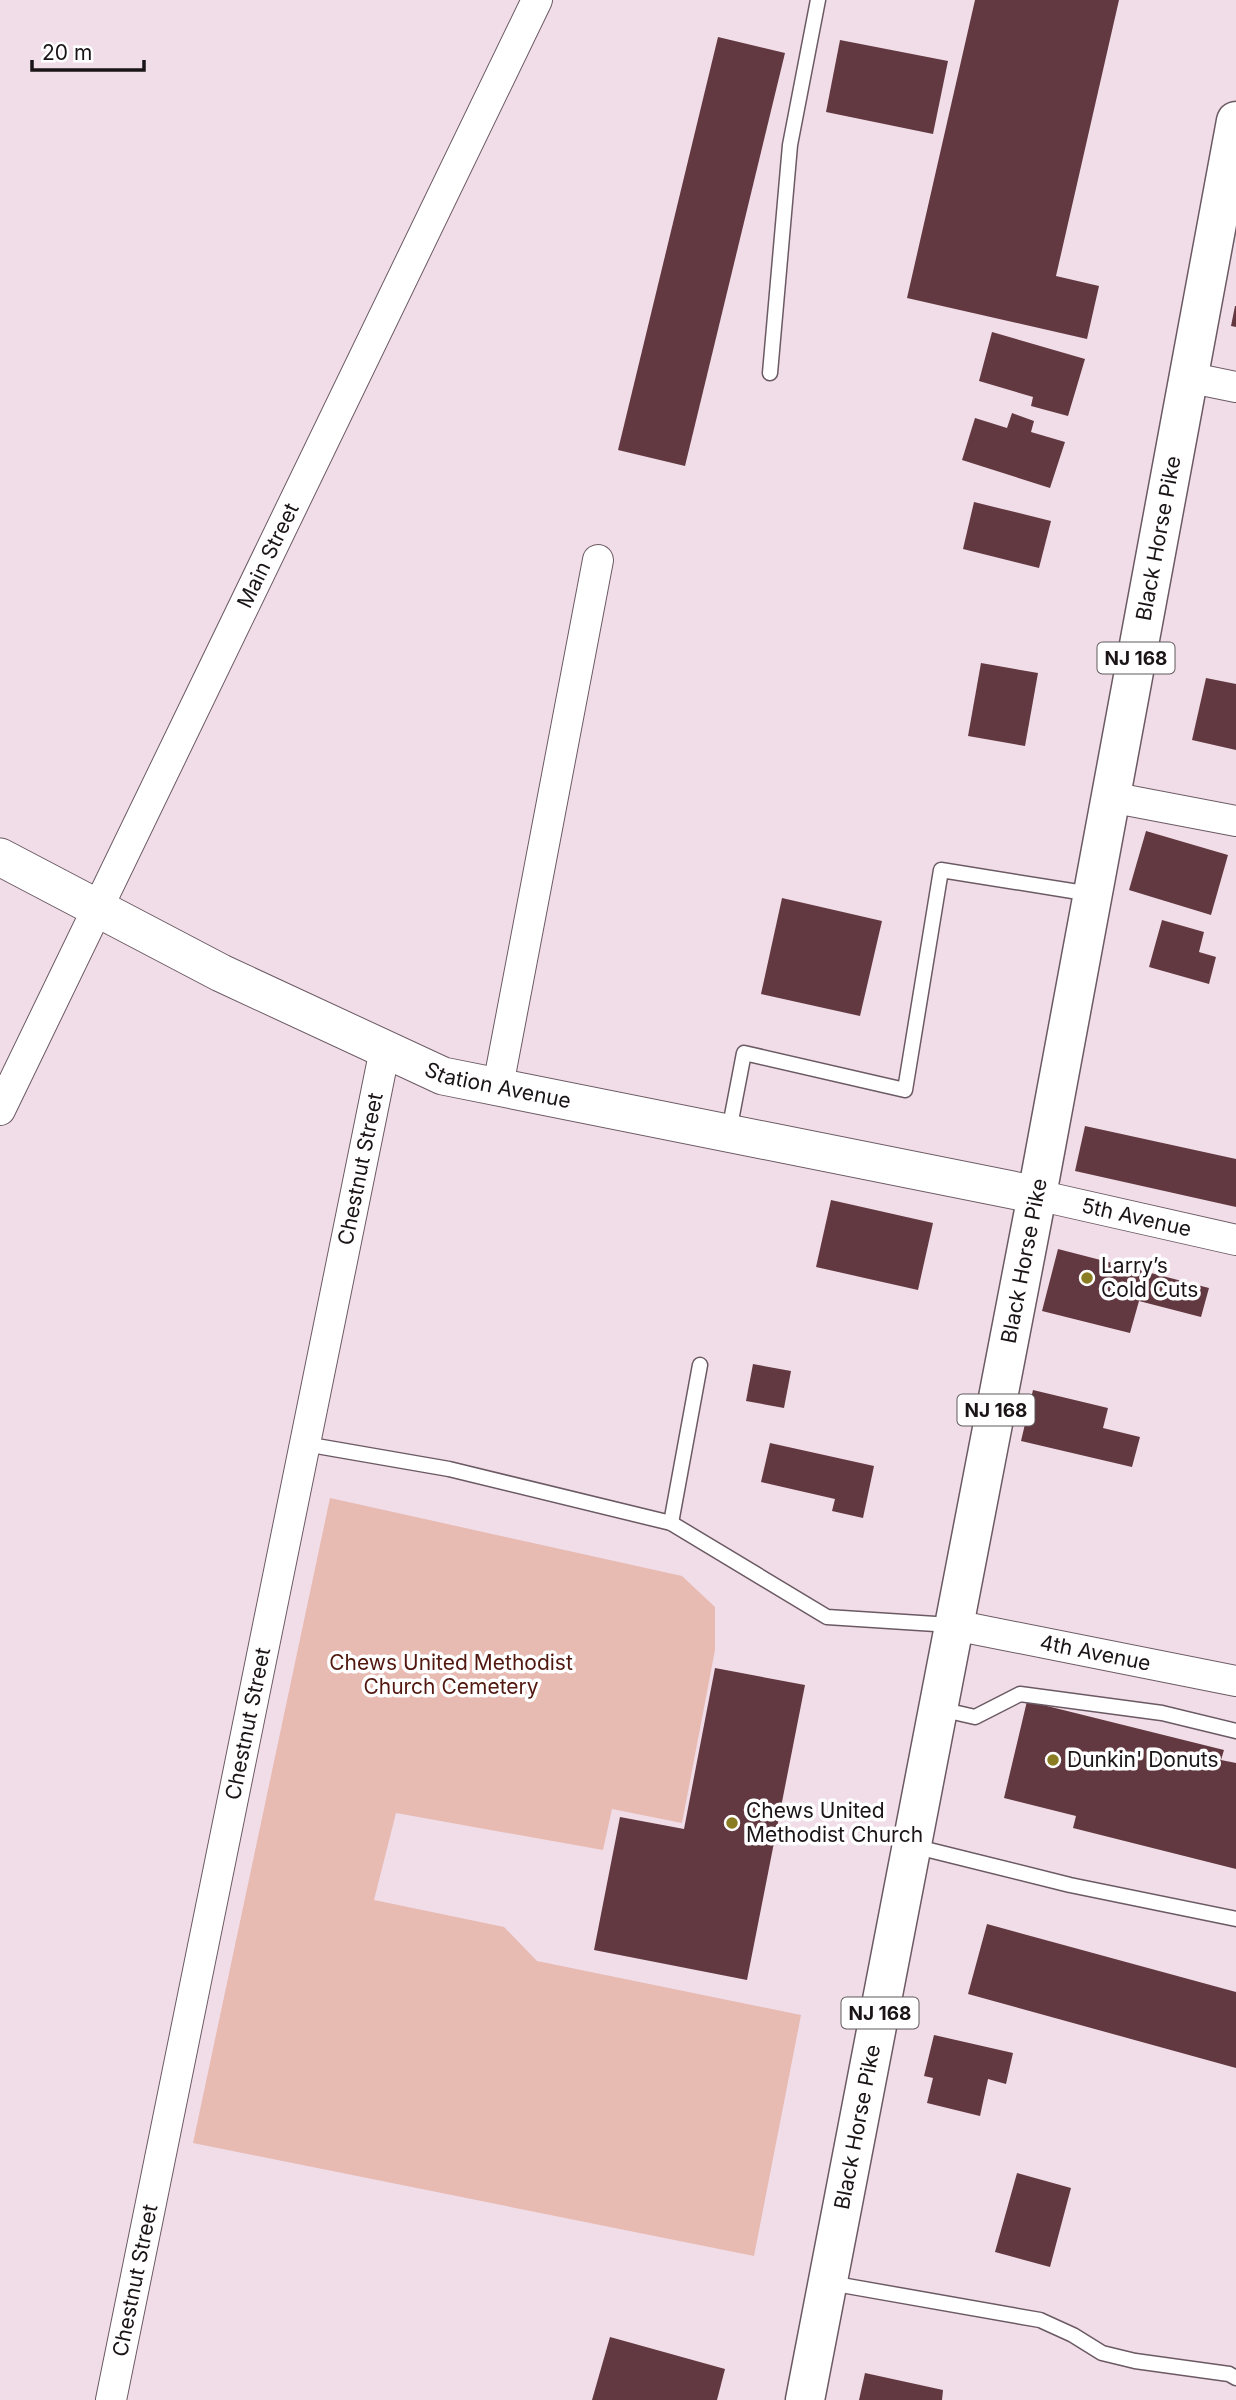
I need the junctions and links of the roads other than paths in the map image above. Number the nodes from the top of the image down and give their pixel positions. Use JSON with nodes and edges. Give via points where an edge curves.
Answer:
{"nodes":[{"id":1,"x":537,"y":0,"type":"edge"},
{"id":2,"x":818,"y":0,"type":"edge"},
{"id":3,"x":1236,"y":121,"type":"edge"},
{"id":4,"x":1226,"y":232,"type":"edge"},
{"id":5,"x":770,"y":373,"type":"dead end"},
{"id":6,"x":1187,"y":377,"type":"junction"},
{"id":7,"x":1236,"y":387,"type":"edge"},
{"id":8,"x":598,"y":559,"type":"dead end"},
{"id":9,"x":1110,"y":797,"type":"junction"},
{"id":10,"x":1236,"y":821,"type":"edge"},
{"id":11,"x":0,"y":857,"type":"edge"},
{"id":12,"x":1092,"y":894,"type":"junction"},
{"id":13,"x":98,"y":909,"type":"junction"},
{"id":14,"x":385,"y":1049,"type":"junction"},
{"id":15,"x":498,"y":1086,"type":"junction"},
{"id":16,"x":0,"y":1110,"type":"edge"},
{"id":17,"x":729,"y":1132,"type":"junction"},
{"id":18,"x":1037,"y":1195,"type":"junction"},
{"id":19,"x":1236,"y":1240,"type":"edge"},
{"id":20,"x":699,"y":1366,"type":"dead end"},
{"id":21,"x":305,"y":1444,"type":"junction"},
{"id":22,"x":671,"y":1523,"type":"junction"},
{"id":23,"x":954,"y":1625,"type":"junction"},
{"id":24,"x":1236,"y":1681,"type":"edge"},
{"id":25,"x":938,"y":1709,"type":"junction"},
{"id":26,"x":1236,"y":1731,"type":"edge"},
{"id":27,"x":912,"y":1846,"type":"junction"},
{"id":28,"x":1236,"y":1919,"type":"edge"},
{"id":29,"x":829,"y":2283,"type":"junction"},
{"id":30,"x":1236,"y":2378,"type":"edge"},
{"id":31,"x":111,"y":2400,"type":"edge"},
{"id":32,"x":805,"y":2400,"type":"edge"}],
"edges":[{"from":1,"to":13,"type":"street","name":"Main Street"},
{"from":2,"to":5,"type":"lane","via":[[790,145]]},
{"from":3,"to":4,"type":"main road","name":"Black Horse Pike","number":"NJ 168"},
{"from":4,"to":6,"type":"main road","name":"Black Horse Pike","number":"NJ 168"},
{"from":6,"to":7,"type":"street"},
{"from":6,"to":9,"type":"main road","name":"Black Horse Pike","number":"NJ 168"},
{"from":8,"to":15,"type":"street"},
{"from":9,"to":10,"type":"street"},
{"from":9,"to":12,"type":"main road","name":"Black Horse Pike","number":"NJ 168"},
{"from":11,"to":13,"type":"street","name":"Station Avenue"},
{"from":12,"to":17,"type":"lane","via":[[941,870],[905,1090],[744,1053]]},
{"from":12,"to":18,"type":"main road","name":"Black Horse Pike","number":"NJ 168"},
{"from":13,"to":14,"type":"street","name":"Station Avenue"},
{"from":13,"to":16,"type":"street","name":"Main Street"},
{"from":14,"to":15,"type":"street","name":"Station Avenue","via":[[443,1076]]},
{"from":14,"to":21,"type":"street","name":"Chestnut Street"},
{"from":15,"to":17,"type":"street","name":"Station Avenue"},
{"from":17,"to":18,"type":"street","name":"Station Avenue"},
{"from":18,"to":19,"type":"street","name":"5th Avenue"},
{"from":18,"to":23,"type":"main road","name":"Black Horse Pike","number":"NJ 168"},
{"from":20,"to":22,"type":"lane"},
{"from":21,"to":22,"type":"lane","via":[[449,1469]]},
{"from":21,"to":31,"type":"street","name":"Chestnut Street"},
{"from":22,"to":23,"type":"lane","via":[[827,1617]]},
{"from":23,"to":24,"type":"street","name":"4th Avenue"},
{"from":23,"to":25,"type":"main road","name":"Black Horse Pike","number":"NJ 168"},
{"from":25,"to":26,"type":"lane","via":[[975,1717],[1020,1694],[1162,1713]]},
{"from":25,"to":27,"type":"main road","name":"Black Horse Pike","number":"NJ 168"},
{"from":27,"to":28,"type":"lane"},
{"from":27,"to":29,"type":"main road","name":"Black Horse Pike","number":"NJ 168"},
{"from":29,"to":30,"type":"lane","via":[[1040,2320],[1102,2353]]},
{"from":29,"to":32,"type":"main road","name":"Black Horse Pike","number":"NJ 168"}]}
